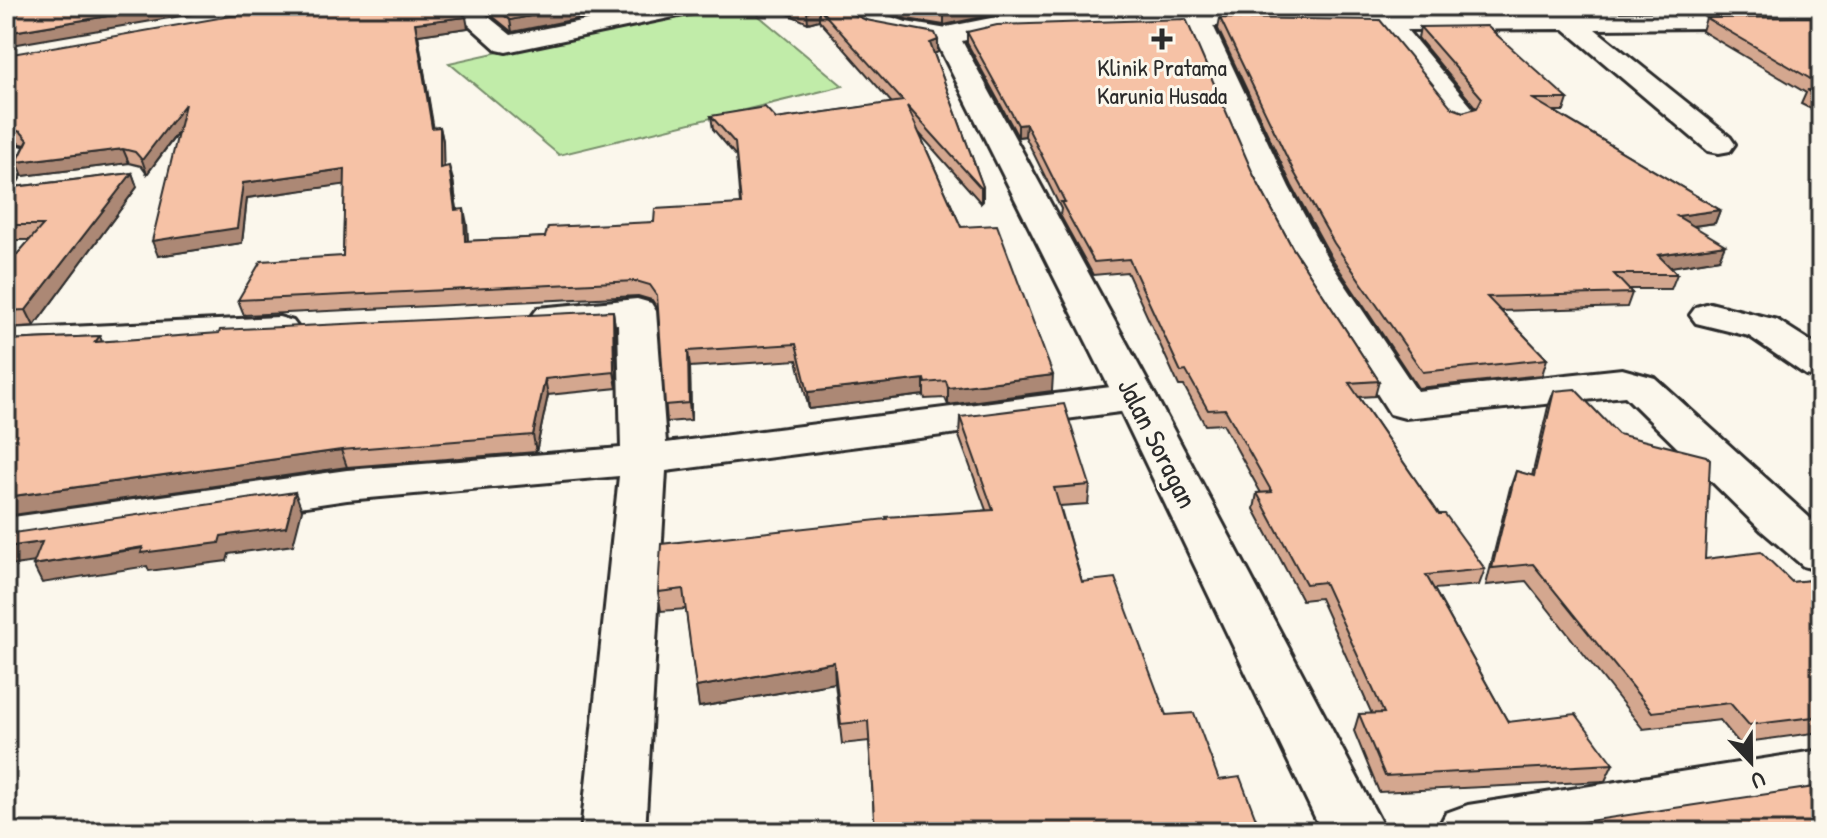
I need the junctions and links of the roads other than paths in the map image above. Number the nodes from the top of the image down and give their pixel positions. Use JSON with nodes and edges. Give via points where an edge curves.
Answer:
{"nodes":[{"id":1,"x":460,"y":6,"type":"edge"},
{"id":2,"x":693,"y":6,"type":"edge"},
{"id":3,"x":838,"y":6,"type":"edge"},
{"id":4,"x":1357,"y":6,"type":"edge"},
{"id":5,"x":1326,"y":11,"type":"edge"},
{"id":6,"x":1768,"y":12,"type":"edge"},
{"id":7,"x":1196,"y":17,"type":"junction"},
{"id":8,"x":1821,"y":19,"type":"edge"},
{"id":9,"x":1568,"y":20,"type":"junction"},
{"id":10,"x":1387,"y":22,"type":"junction"},
{"id":11,"x":953,"y":46,"type":"junction"},
{"id":12,"x":1461,"y":112,"type":"edge"},
{"id":13,"x":1719,"y":144,"type":"dead end"},
{"id":14,"x":6,"y":151,"type":"edge"},
{"id":15,"x":6,"y":173,"type":"edge"},
{"id":16,"x":1710,"y":315,"type":"dead end"},
{"id":17,"x":511,"y":318,"type":"edge"},
{"id":18,"x":322,"y":327,"type":"edge"},
{"id":19,"x":6,"y":342,"type":"edge"},
{"id":20,"x":1821,"y":366,"type":"edge"},
{"id":21,"x":1135,"y":397,"type":"junction"},
{"id":22,"x":644,"y":460,"type":"junction"},
{"id":23,"x":6,"y":534,"type":"edge"},
{"id":24,"x":1821,"y":554,"type":"edge"},
{"id":25,"x":1816,"y":783,"type":"edge"},
{"id":26,"x":613,"y":832,"type":"edge"},
{"id":27,"x":1354,"y":832,"type":"edge"},
{"id":28,"x":1468,"y":832,"type":"edge"}],
"edges":[{"from":1,"to":2,"type":"street","via":[[506,44]]},
{"from":3,"to":11,"type":"street","via":[[880,25]]},
{"from":4,"to":10,"type":"street"},
{"from":5,"to":7,"type":"street"},
{"from":5,"to":10,"type":"street"},
{"from":6,"to":8,"type":"street"},
{"from":6,"to":9,"type":"street"},
{"from":7,"to":11,"type":"street","via":[[996,25],[963,30]]},
{"from":7,"to":24,"type":"street","via":[[1310,259],[1405,405],[1622,382],[1640,387]]},
{"from":9,"to":10,"type":"street"},
{"from":9,"to":13,"type":"street"},
{"from":10,"to":12,"type":"street"},
{"from":11,"to":21,"type":"street","name":"Jalan Soragan"},
{"from":14,"to":15,"type":"street","via":[[15,155]]},
{"from":16,"to":20,"type":"street","via":[[1763,328]]},
{"from":17,"to":22,"type":"street","via":[[637,311]]},
{"from":18,"to":19,"type":"street"},
{"from":21,"to":22,"type":"street"},
{"from":21,"to":27,"type":"street","name":"Jalan Soragan"},
{"from":22,"to":23,"type":"street","via":[[347,485]]},
{"from":22,"to":26,"type":"street"},
{"from":25,"to":28,"type":"street"}]}
